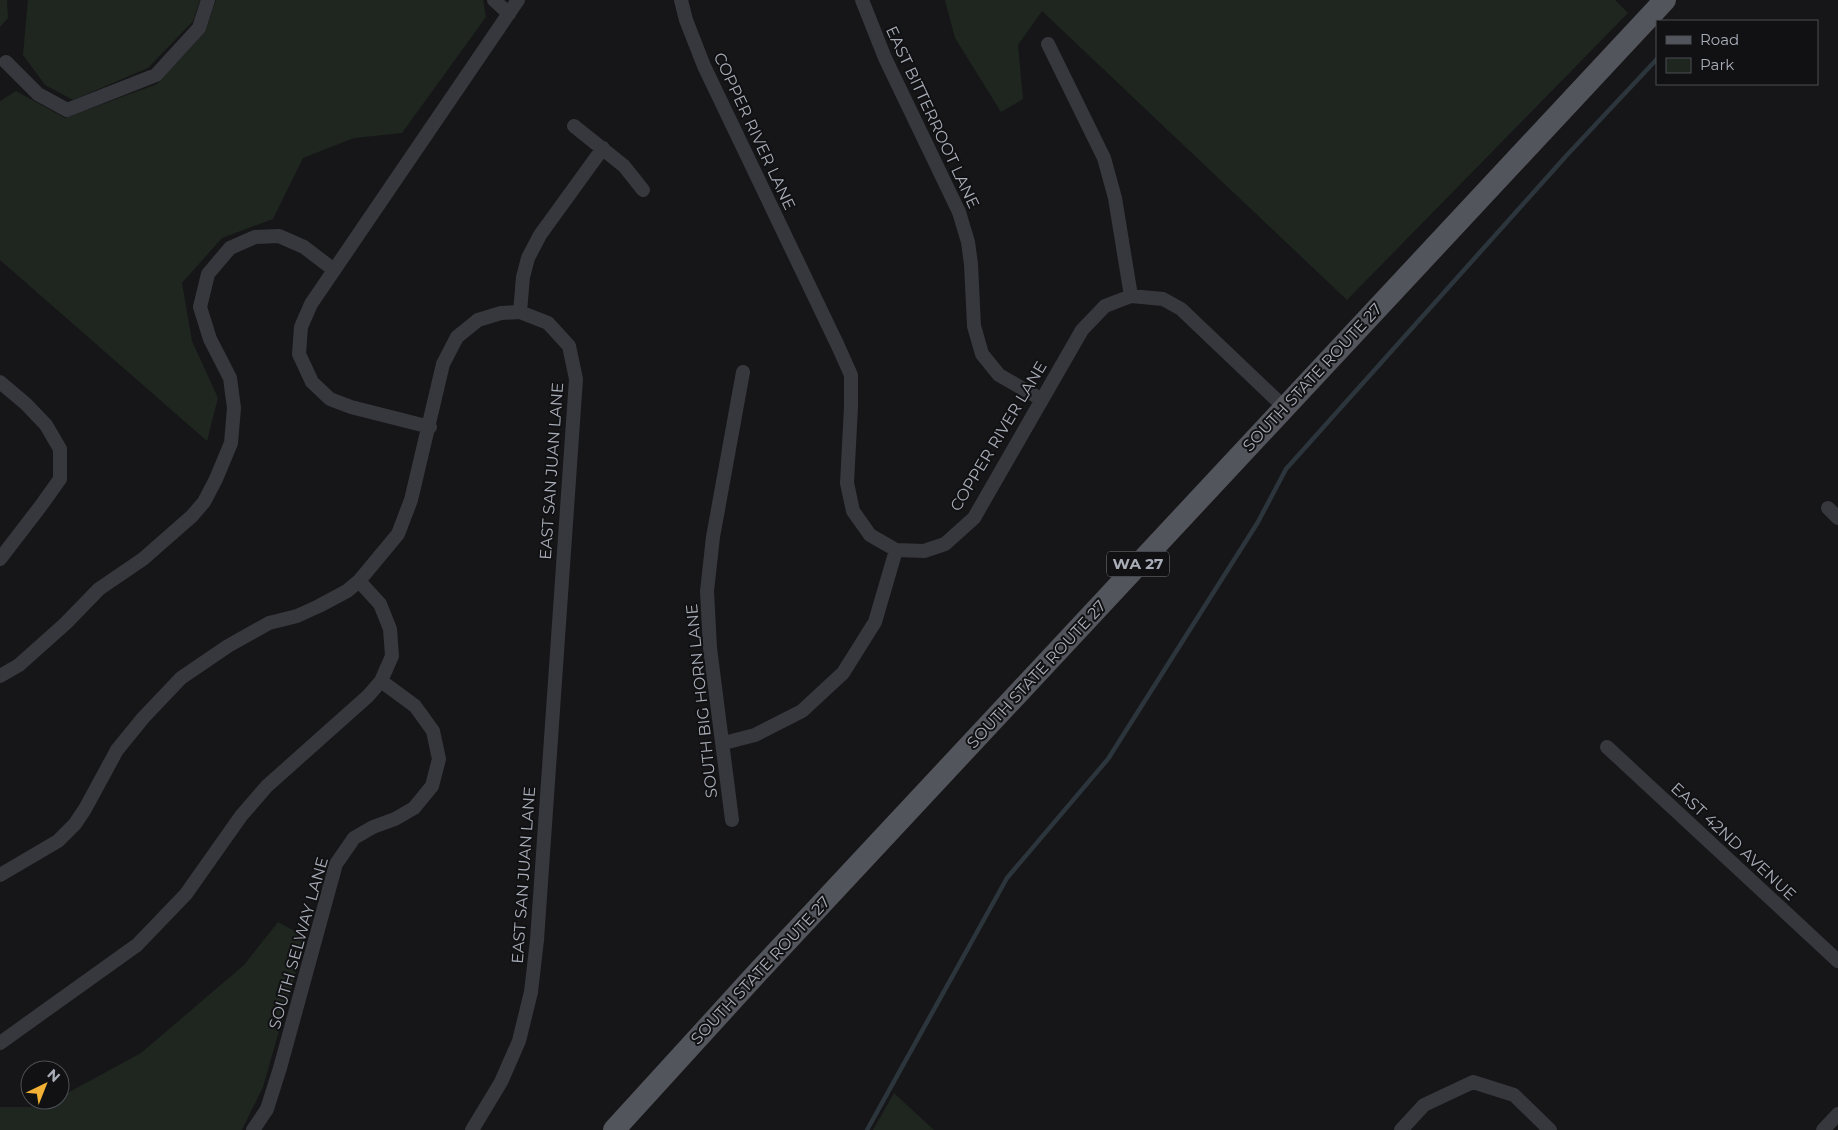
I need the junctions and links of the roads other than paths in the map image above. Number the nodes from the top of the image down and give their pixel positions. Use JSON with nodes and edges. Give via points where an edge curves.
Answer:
{"nodes":[{"id":1,"x":208,"y":0,"type":"edge"},
{"id":2,"x":494,"y":0,"type":"edge"},
{"id":3,"x":518,"y":0,"type":"edge"},
{"id":4,"x":681,"y":0,"type":"edge"},
{"id":5,"x":862,"y":0,"type":"edge"},
{"id":6,"x":1665,"y":0,"type":"edge"},
{"id":7,"x":509,"y":14,"type":"junction"},
{"id":8,"x":1048,"y":44,"type":"dead end"},
{"id":9,"x":6,"y":62,"type":"dead end"},
{"id":10,"x":574,"y":126,"type":"dead end"},
{"id":11,"x":603,"y":148,"type":"junction"},
{"id":12,"x":643,"y":190,"type":"dead end"},
{"id":13,"x":334,"y":270,"type":"junction"},
{"id":14,"x":1131,"y":296,"type":"junction"},
{"id":15,"x":520,"y":312,"type":"junction"},
{"id":16,"x":743,"y":372,"type":"dead end"},
{"id":17,"x":0,"y":382,"type":"edge"},
{"id":18,"x":1041,"y":399,"type":"junction"},
{"id":19,"x":1284,"y":407,"type":"junction"},
{"id":20,"x":430,"y":427,"type":"junction"},
{"id":21,"x":896,"y":550,"type":"junction"},
{"id":22,"x":0,"y":560,"type":"edge"},
{"id":23,"x":359,"y":580,"type":"junction"},
{"id":24,"x":0,"y":676,"type":"edge"},
{"id":25,"x":381,"y":681,"type":"junction"},
{"id":26,"x":724,"y":743,"type":"junction"},
{"id":27,"x":1607,"y":747,"type":"dead end"},
{"id":28,"x":732,"y":820,"type":"dead end"},
{"id":29,"x":0,"y":875,"type":"edge"},
{"id":30,"x":1838,"y":961,"type":"edge"},
{"id":31,"x":0,"y":1043,"type":"edge"},
{"id":32,"x":1838,"y":1114,"type":"edge"},
{"id":33,"x":253,"y":1130,"type":"edge"},
{"id":34,"x":472,"y":1130,"type":"edge"},
{"id":35,"x":614,"y":1130,"type":"edge"},
{"id":36,"x":1401,"y":1130,"type":"edge"},
{"id":37,"x":1550,"y":1130,"type":"edge"},
{"id":38,"x":1823,"y":1130,"type":"edge"}],
"edges":[{"from":1,"to":9,"type":"street","via":[[199,28],[156,75],[68,110],[38,94]]},
{"from":2,"to":7,"type":"street"},
{"from":3,"to":7,"type":"street"},
{"from":4,"to":21,"type":"street","name":"COPPER RIVER LANE","via":[[704,66],[851,375],[847,483],[853,511],[870,535]]},
{"from":5,"to":18,"type":"street","name":"EAST BITTERROOT LANE","via":[[885,58],[959,212],[972,264],[974,326],[982,354],[1000,375]]},
{"from":6,"to":19,"type":"main road","name":"SOUTH STATE ROUTE 27","number":"WA 27"},
{"from":7,"to":13,"type":"street"},
{"from":8,"to":14,"type":"street","via":[[1104,158],[1115,198]]},
{"from":10,"to":11,"type":"street"},
{"from":11,"to":12,"type":"street","via":[[624,166]]},
{"from":11,"to":15,"type":"street","via":[[540,235],[528,258]]},
{"from":13,"to":20,"type":"street","via":[[311,304],[301,327],[300,354],[312,382],[330,399]]},
{"from":13,"to":24,"type":"street","via":[[304,247],[280,236],[255,237],[230,248],[208,274],[200,307],[210,339],[230,378],[234,408],[231,443],[204,502],[143,559],[99,589],[20,665]]},
{"from":14,"to":18,"type":"street","name":"COPPER RIVER LANE","via":[[1105,306],[1082,330]]},
{"from":14,"to":19,"type":"street","name":"COPPER RIVER LANE","via":[[1163,299],[1181,309]]},
{"from":15,"to":20,"type":"street","name":"EAST SAN JUAN LANE","via":[[501,313],[478,320],[457,337],[443,364]]},
{"from":15,"to":34,"type":"street","name":"EAST SAN JUAN LANE","via":[[548,323],[569,346],[576,379],[531,992],[519,1041],[501,1082]]},
{"from":16,"to":26,"type":"street","name":"SOUTH BIG HORN LANE","via":[[712,537],[707,591],[710,648]]},
{"from":17,"to":22,"type":"street","via":[[46,425],[60,449],[60,478]]},
{"from":18,"to":21,"type":"street","name":"COPPER RIVER LANE","via":[[974,518],[945,544],[924,551]]},
{"from":19,"to":35,"type":"main road","name":"SOUTH STATE ROUTE 27","number":"WA 27"},
{"from":20,"to":23,"type":"street","name":"EAST SAN JUAN LANE","via":[[411,500],[398,534]]},
{"from":21,"to":26,"type":"street","via":[[875,622],[843,673],[802,711],[755,736]]},
{"from":23,"to":25,"type":"street","via":[[380,604],[390,629],[392,656]]},
{"from":23,"to":29,"type":"street","name":"EAST SAN JUAN LANE","via":[[347,592],[320,606],[269,624],[228,646],[181,678],[117,750],[75,824],[58,842]]},
{"from":25,"to":31,"type":"street","via":[[267,786],[241,816],[186,894],[137,945]]},
{"from":25,"to":33,"type":"street","name":"SOUTH SELWAY LANE","via":[[415,706],[433,730],[439,759],[432,786],[414,808],[354,838],[336,864],[280,1068],[266,1109]]},
{"from":26,"to":28,"type":"street","name":"SOUTH BIG HORN LANE"},
{"from":27,"to":30,"type":"street","name":"EAST 42ND AVENUE"},
{"from":32,"to":38,"type":"street"},
{"from":36,"to":37,"type":"street","via":[[1424,1105],[1473,1082],[1514,1096]]}]}
